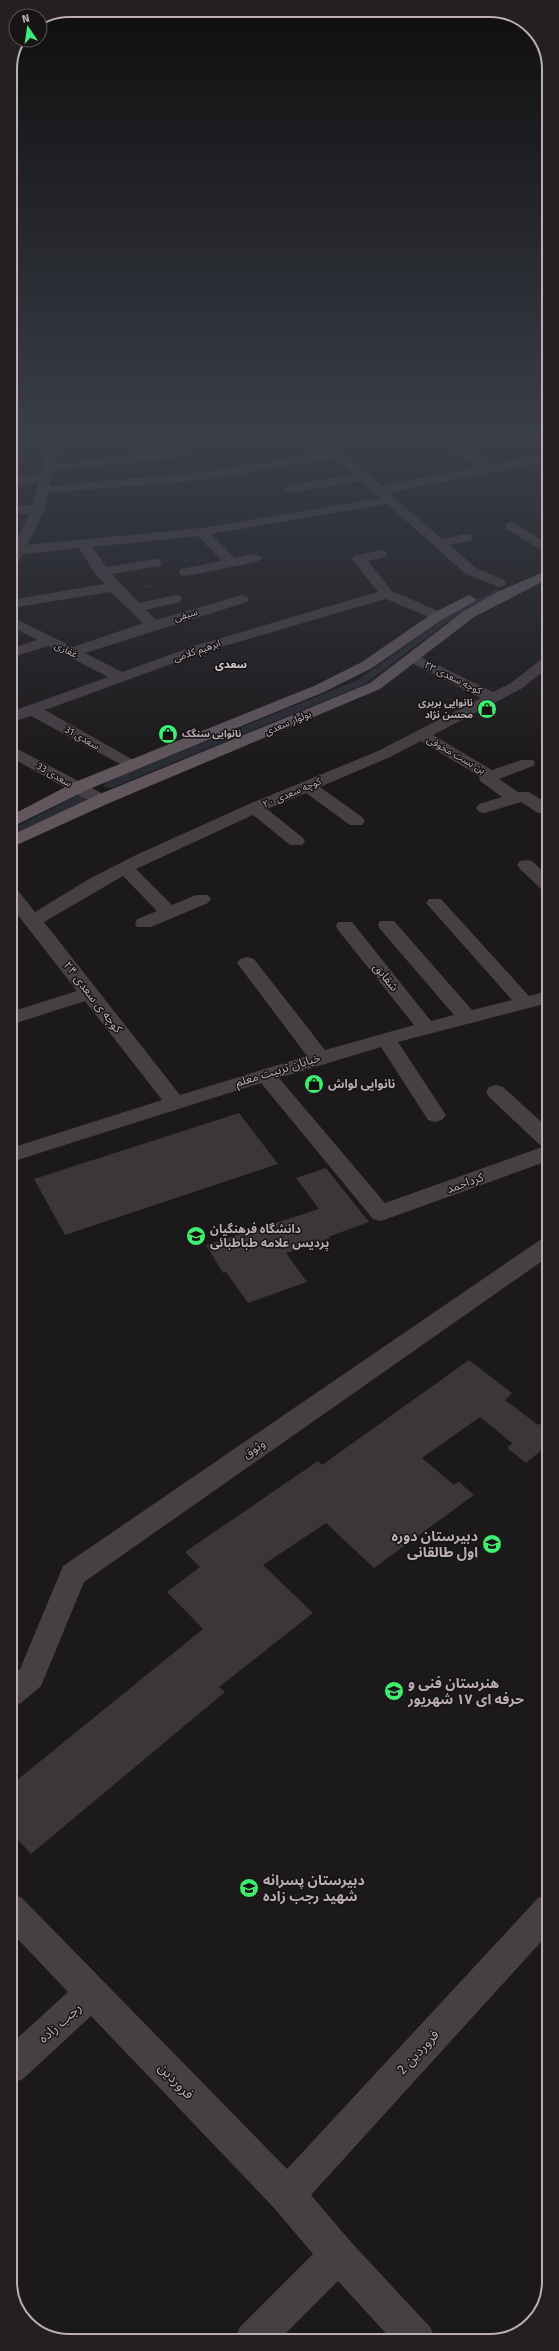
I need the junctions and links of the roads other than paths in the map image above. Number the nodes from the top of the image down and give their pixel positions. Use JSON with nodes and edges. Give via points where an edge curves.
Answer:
{"nodes":[{"id":1,"x":64,"y":547,"type":"edge"},
{"id":2,"x":85,"y":547,"type":"edge"},
{"id":3,"x":216,"y":547,"type":"edge"},
{"id":4,"x":441,"y":547,"type":"edge"},
{"id":5,"x":17,"y":551,"type":"edge"},
{"id":6,"x":380,"y":554,"type":"dead end"},
{"id":7,"x":256,"y":558,"type":"dead end"},
{"id":8,"x":155,"y":563,"type":"dead end"},
{"id":9,"x":232,"y":563,"type":"junction"},
{"id":10,"x":542,"y":565,"type":"edge"},
{"id":11,"x":101,"y":572,"type":"junction"},
{"id":12,"x":186,"y":572,"type":"dead end"},
{"id":13,"x":542,"y":577,"type":"edge"},
{"id":14,"x":499,"y":583,"type":"junction"},
{"id":15,"x":114,"y":587,"type":"junction"},
{"id":16,"x":515,"y":589,"type":"junction"},
{"id":17,"x":387,"y":594,"type":"junction"},
{"id":18,"x":175,"y":599,"type":"dead end"},
{"id":19,"x":242,"y":599,"type":"dead end"},
{"id":20,"x":17,"y":603,"type":"edge"},
{"id":21,"x":135,"y":608,"type":"junction"},
{"id":22,"x":438,"y":616,"type":"junction"},
{"id":23,"x":17,"y":624,"type":"edge"},
{"id":24,"x":153,"y":625,"type":"junction"},
{"id":25,"x":48,"y":641,"type":"junction"},
{"id":26,"x":17,"y":652,"type":"edge"},
{"id":27,"x":72,"y":652,"type":"junction"},
{"id":28,"x":413,"y":658,"type":"junction"},
{"id":29,"x":542,"y":668,"type":"edge"},
{"id":30,"x":122,"y":678,"type":"junction"},
{"id":31,"x":493,"y":698,"type":"junction"},
{"id":32,"x":33,"y":710,"type":"junction"},
{"id":33,"x":17,"y":716,"type":"edge"},
{"id":34,"x":420,"y":734,"type":"junction"},
{"id":35,"x":17,"y":754,"type":"edge"},
{"id":36,"x":527,"y":762,"type":"dead end"},
{"id":37,"x":130,"y":765,"type":"junction"},
{"id":38,"x":491,"y":776,"type":"junction"},
{"id":39,"x":308,"y":786,"type":"junction"},
{"id":40,"x":77,"y":788,"type":"junction"},
{"id":41,"x":515,"y":798,"type":"junction"},
{"id":42,"x":101,"y":800,"type":"junction"},
{"id":43,"x":254,"y":808,"type":"junction"},
{"id":44,"x":485,"y":808,"type":"dead end"},
{"id":45,"x":542,"y":808,"type":"edge"},
{"id":46,"x":17,"y":819,"type":"edge"},
{"id":47,"x":356,"y":821,"type":"dead end"},
{"id":48,"x":17,"y":840,"type":"edge"},
{"id":49,"x":296,"y":841,"type":"dead end"},
{"id":50,"x":526,"y":865,"type":"dead end"},
{"id":51,"x":125,"y":868,"type":"junction"},
{"id":52,"x":542,"y":880,"type":"edge"},
{"id":53,"x":202,"y":899,"type":"dead end"},
{"id":54,"x":17,"y":901,"type":"edge"},
{"id":55,"x":435,"y":903,"type":"dead end"},
{"id":56,"x":168,"y":912,"type":"junction"},
{"id":57,"x":33,"y":921,"type":"junction"},
{"id":58,"x":144,"y":923,"type":"dead end"},
{"id":59,"x":387,"y":925,"type":"dead end"},
{"id":60,"x":345,"y":926,"type":"dead end"},
{"id":61,"x":247,"y":962,"type":"dead end"},
{"id":62,"x":90,"y":993,"type":"junction"},
{"id":63,"x":542,"y":998,"type":"edge"},
{"id":64,"x":524,"y":1003,"type":"junction"},
{"id":65,"x":467,"y":1016,"type":"junction"},
{"id":66,"x":17,"y":1017,"type":"edge"},
{"id":67,"x":426,"y":1027,"type":"junction"},
{"id":68,"x":386,"y":1039,"type":"junction"},
{"id":69,"x":319,"y":1058,"type":"junction"},
{"id":70,"x":264,"y":1074,"type":"junction"},
{"id":71,"x":496,"y":1092,"type":"dead end"},
{"id":72,"x":176,"y":1103,"type":"junction"},
{"id":73,"x":435,"y":1115,"type":"dead end"},
{"id":74,"x":542,"y":1134,"type":"edge"},
{"id":75,"x":17,"y":1153,"type":"edge"},
{"id":76,"x":542,"y":1155,"type":"edge"},
{"id":77,"x":542,"y":1250,"type":"edge"},
{"id":78,"x":17,"y":1689,"type":"edge"},
{"id":79,"x":17,"y":1915,"type":"edge"},
{"id":80,"x":542,"y":1917,"type":"edge"},
{"id":81,"x":91,"y":1994,"type":"junction"},
{"id":82,"x":17,"y":2062,"type":"edge"},
{"id":83,"x":288,"y":2195,"type":"junction"},
{"id":84,"x":338,"y":2255,"type":"junction"},
{"id":85,"x":259,"y":2334,"type":"edge"},
{"id":86,"x":411,"y":2334,"type":"edge"}],
"edges":[{"from":1,"to":5,"type":"street"},
{"from":2,"to":11,"type":"street"},
{"from":3,"to":9,"type":"street"},
{"from":4,"to":14,"type":"street","via":[[471,571]]},
{"from":6,"to":17,"type":"street","via":[[359,558]]},
{"from":7,"to":9,"type":"street"},
{"from":8,"to":11,"type":"street"},
{"from":9,"to":12,"type":"street"},
{"from":10,"to":14,"type":"main road","name":"بولوار سعدی"},
{"from":11,"to":15,"type":"street"},
{"from":13,"to":16,"type":"main road","name":"بولوار سعدی"},
{"from":14,"to":16,"type":"main road"},
{"from":14,"to":22,"type":"main road","name":"بولوار سعدی"},
{"from":15,"to":20,"type":"street"},
{"from":15,"to":21,"type":"street"},
{"from":16,"to":28,"type":"main road","name":"بولوار سعدی","via":[[460,620]]},
{"from":17,"to":22,"type":"street"},
{"from":17,"to":30,"type":"street","name":"ابرهیم کلامی","via":[[202,648]]},
{"from":18,"to":21,"type":"street"},
{"from":19,"to":24,"type":"street","name":"سیفی"},
{"from":21,"to":24,"type":"street"},
{"from":22,"to":37,"type":"main road","name":"بولوار سعدی","via":[[367,665],[319,689]]},
{"from":23,"to":25,"type":"street","name":"غفاری"},
{"from":24,"to":27,"type":"street","name":"سیفی"},
{"from":25,"to":26,"type":"street"},
{"from":25,"to":27,"type":"street","name":"غفاری"},
{"from":27,"to":30,"type":"street","name":"غفاری"},
{"from":28,"to":31,"type":"street","name":"کوچه سعدی ۲۳"},
{"from":28,"to":42,"type":"main road","name":"بولوار سعدی","via":[[375,686]]},
{"from":29,"to":31,"type":"street","name":"کوچه سعدی ۲۰"},
{"from":30,"to":32,"type":"street","name":"ابرهیم کلامی"},
{"from":31,"to":34,"type":"street","name":"کوچه سعدی ۲۰"},
{"from":32,"to":33,"type":"street","name":"ابرهیم کلامی"},
{"from":32,"to":37,"type":"street","name":"سعدی 31"},
{"from":34,"to":38,"type":"street","name":"بن بست مخوفی"},
{"from":34,"to":39,"type":"street","name":"کوچه سعدی ۲۰","via":[[384,754]]},
{"from":35,"to":40,"type":"street","name":"سعدی 33"},
{"from":36,"to":38,"type":"street"},
{"from":37,"to":40,"type":"main road","name":"بولوار سعدی"},
{"from":38,"to":41,"type":"street","name":"بن بست مخوفی","via":[[486,777]]},
{"from":39,"to":43,"type":"street","name":"کوچه سعدی ۲۰"},
{"from":39,"to":47,"type":"street"},
{"from":40,"to":42,"type":"street","name":"سعدی 33"},
{"from":40,"to":46,"type":"main road","name":"بولوار سعدی"},
{"from":41,"to":44,"type":"street"},
{"from":41,"to":45,"type":"street","name":"بن بست مخوفی","via":[[523,796]]},
{"from":42,"to":48,"type":"main road","name":"بولوار سعدی"},
{"from":43,"to":49,"type":"street"},
{"from":43,"to":51,"type":"street","name":"کوچه سعدی ۲۰"},
{"from":50,"to":52,"type":"street"},
{"from":51,"to":56,"type":"street"},
{"from":51,"to":57,"type":"street","name":"کوچه سعدی ۲۰"},
{"from":53,"to":56,"type":"street"},
{"from":54,"to":57,"type":"street","name":"کوچه ی سعدی ۲۴"},
{"from":55,"to":64,"type":"street"},
{"from":56,"to":58,"type":"street"},
{"from":57,"to":62,"type":"street","name":"کوچه ی سعدی ۲۴"},
{"from":59,"to":65,"type":"street"},
{"from":60,"to":67,"type":"street","name":"شقایق"},
{"from":61,"to":69,"type":"street"},
{"from":62,"to":66,"type":"street"},
{"from":62,"to":72,"type":"street","name":"کوچه ی سعدی ۲۴"},
{"from":63,"to":64,"type":"street","name":"خیابان تربیت معلم"},
{"from":64,"to":65,"type":"street","name":"خیابان تربیت معلم"},
{"from":65,"to":67,"type":"street","name":"خیابان تربیت معلم"},
{"from":67,"to":68,"type":"street","name":"خیابان تربیت معلم"},
{"from":68,"to":69,"type":"street","name":"خیابان تربیت معلم"},
{"from":68,"to":73,"type":"street"},
{"from":69,"to":70,"type":"street","name":"خیابان تربیت معلم"},
{"from":70,"to":72,"type":"street","name":"خیابان تربیت معلم"},
{"from":70,"to":76,"type":"street","name":"کرداحمد","via":[[381,1213]]},
{"from":71,"to":74,"type":"street"},
{"from":72,"to":75,"type":"street","name":"خیابان تربیت معلم"},
{"from":77,"to":78,"type":"street","name":"وثوق","via":[[73,1574],[32,1677]]},
{"from":79,"to":81,"type":"street","name":"فروردین"},
{"from":80,"to":83,"type":"street","name":"فروردین 2"},
{"from":81,"to":82,"type":"street","name":"رجب زاده"},
{"from":81,"to":83,"type":"street","name":"فروردین"},
{"from":83,"to":84,"type":"street","name":"فروردین"},
{"from":84,"to":85,"type":"street"},
{"from":84,"to":86,"type":"street","name":"فروردین"}]}
